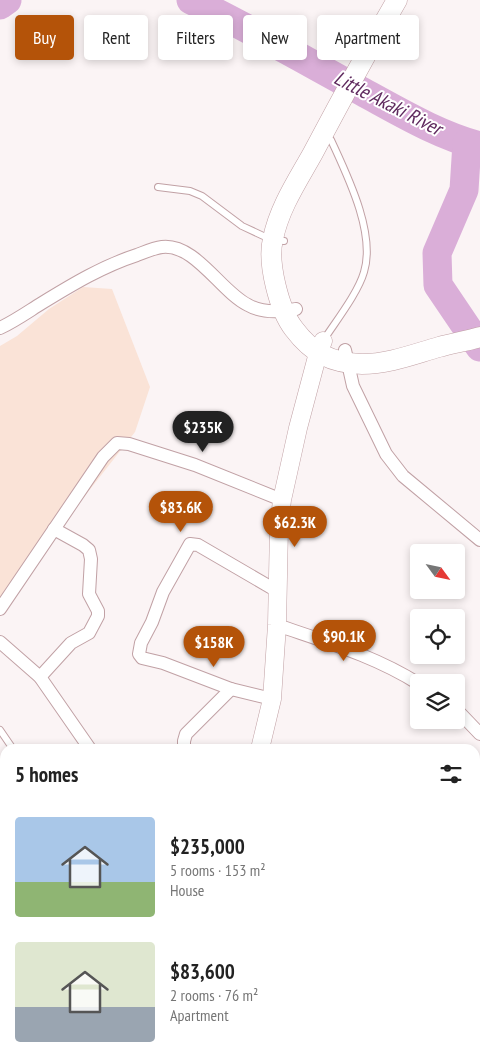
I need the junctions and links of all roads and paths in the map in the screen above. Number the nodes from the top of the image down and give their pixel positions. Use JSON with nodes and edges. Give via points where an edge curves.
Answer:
{"nodes":[{"id":1,"x":397,"y":0,"type":"edge"},
{"id":2,"x":408,"y":0,"type":"edge"},
{"id":3,"x":391,"y":15,"type":"edge"},
{"id":4,"x":398,"y":15,"type":"edge"},
{"id":5,"x":369,"y":60,"type":"edge"},
{"id":6,"x":333,"y":129,"type":"junction"},
{"id":7,"x":158,"y":187,"type":"dead end"},
{"id":8,"x":278,"y":240,"type":"junction"},
{"id":9,"x":290,"y":310,"type":"junction"},
{"id":10,"x":0,"y":328,"type":"edge"},
{"id":11,"x":480,"y":328,"type":"edge"},
{"id":12,"x":480,"y":337,"type":"edge"},
{"id":13,"x":440,"y":342,"type":"junction"},
{"id":14,"x":321,"y":347,"type":"junction"},
{"id":15,"x":346,"y":356,"type":"junction"},
{"id":16,"x":282,"y":500,"type":"junction"},
{"id":17,"x":54,"y":529,"type":"junction"},
{"id":18,"x":480,"y":540,"type":"edge"},
{"id":19,"x":277,"y":591,"type":"junction"},
{"id":20,"x":0,"y":609,"type":"edge"},
{"id":21,"x":277,"y":625,"type":"junction"},
{"id":22,"x":0,"y":642,"type":"edge"},
{"id":23,"x":40,"y":678,"type":"junction"},
{"id":24,"x":410,"y":678,"type":"edge"},
{"id":25,"x":231,"y":689,"type":"junction"},
{"id":26,"x":272,"y":699,"type":"junction"},
{"id":27,"x":465,"y":718,"type":"edge"},
{"id":28,"x":0,"y":730,"type":"edge"},
{"id":29,"x":480,"y":734,"type":"edge"},
{"id":30,"x":10,"y":744,"type":"edge"},
{"id":31,"x":86,"y":744,"type":"edge"},
{"id":32,"x":184,"y":744,"type":"edge"},
{"id":33,"x":261,"y":744,"type":"edge"}],
"edges":[{"from":1,"to":3,"type":"main road"},
{"from":2,"to":4,"type":"main road"},
{"from":5,"to":6,"type":"main road"},
{"from":6,"to":8,"type":"main road"},
{"from":6,"to":14,"type":"lane","via":[[359,206],[367,255],[358,285]]},
{"from":7,"to":8,"type":"lane","via":[[202,196],[242,226]]},
{"from":8,"to":9,"type":"main road"},
{"from":9,"to":10,"type":"street","via":[[262,310],[249,306],[190,256],[172,246],[118,261]]},
{"from":9,"to":14,"type":"main road","via":[[307,325]]},
{"from":11,"to":13,"type":"main road"},
{"from":12,"to":13,"type":"main road"},
{"from":13,"to":15,"type":"main road"},
{"from":14,"to":15,"type":"main road","via":[[333,346]]},
{"from":14,"to":16,"type":"main road"},
{"from":15,"to":18,"type":"street","via":[[360,404],[394,466]]},
{"from":16,"to":17,"type":"street","via":[[195,465],[129,444],[117,444],[103,457]]},
{"from":16,"to":19,"type":"main road"},
{"from":17,"to":20,"type":"street"},
{"from":17,"to":23,"type":"street","via":[[89,550],[89,594],[98,616],[89,633],[71,644]]},
{"from":19,"to":21,"type":"main road"},
{"from":19,"to":25,"type":"street","via":[[190,544],[163,592],[141,643],[140,656]]},
{"from":21,"to":24,"type":"street","via":[[356,652]]},
{"from":21,"to":26,"type":"main road"},
{"from":22,"to":23,"type":"street"},
{"from":23,"to":31,"type":"street"},
{"from":25,"to":26,"type":"street"},
{"from":25,"to":32,"type":"street","via":[[186,734]]},
{"from":26,"to":33,"type":"main road"},
{"from":27,"to":29,"type":"street"},
{"from":28,"to":30,"type":"lane"}]}
